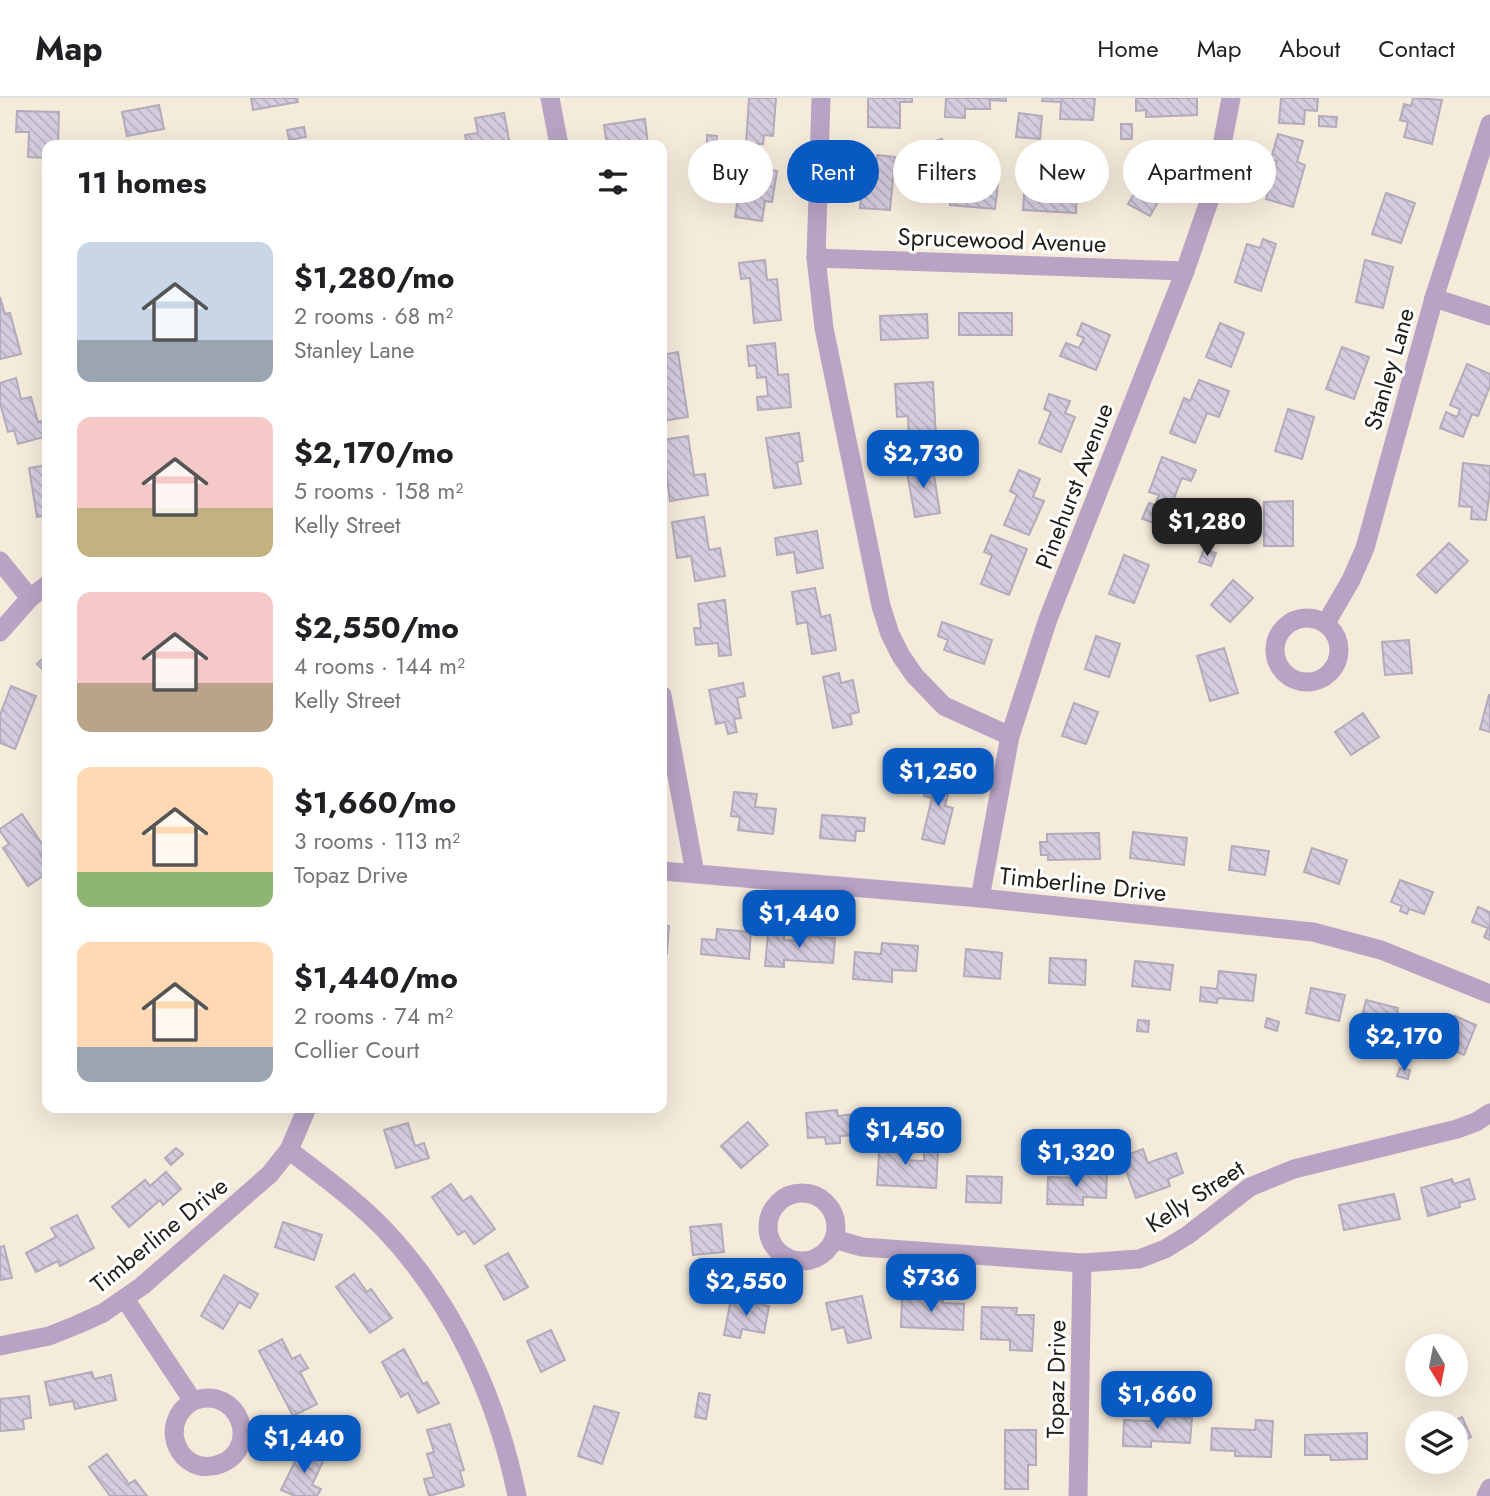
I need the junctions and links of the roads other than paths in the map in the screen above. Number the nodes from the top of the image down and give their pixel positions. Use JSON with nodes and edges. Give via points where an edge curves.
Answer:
{"nodes":[{"id":1,"x":550,"y":98,"type":"edge"},
{"id":2,"x":821,"y":98,"type":"edge"},
{"id":3,"x":1231,"y":98,"type":"edge"},
{"id":4,"x":1490,"y":124,"type":"edge"},
{"id":5,"x":558,"y":140,"type":"edge"},
{"id":6,"x":816,"y":258,"type":"junction"},
{"id":7,"x":1185,"y":271,"type":"junction"},
{"id":8,"x":1434,"y":298,"type":"junction"},
{"id":9,"x":1490,"y":316,"type":"edge"},
{"id":10,"x":0,"y":561,"type":"edge"},
{"id":11,"x":42,"y":589,"type":"edge"},
{"id":12,"x":30,"y":598,"type":"junction"},
{"id":13,"x":1326,"y":623,"type":"dead end"},
{"id":14,"x":0,"y":632,"type":"edge"},
{"id":15,"x":667,"y":722,"type":"edge"},
{"id":16,"x":1010,"y":736,"type":"junction"},
{"id":17,"x":667,"y":871,"type":"edge"},
{"id":18,"x":695,"y":873,"type":"junction"},
{"id":19,"x":980,"y":898,"type":"junction"},
{"id":20,"x":1490,"y":993,"type":"edge"},
{"id":21,"x":1490,"y":1112,"type":"edge"},
{"id":22,"x":305,"y":1113,"type":"edge"},
{"id":23,"x":289,"y":1150,"type":"junction"},
{"id":24,"x":834,"y":1239,"type":"dead end"},
{"id":25,"x":1082,"y":1263,"type":"junction"},
{"id":26,"x":125,"y":1299,"type":"junction"},
{"id":27,"x":0,"y":1346,"type":"edge"},
{"id":28,"x":194,"y":1401,"type":"dead end"},
{"id":29,"x":1490,"y":1489,"type":"edge"},
{"id":30,"x":517,"y":1496,"type":"edge"},
{"id":31,"x":1078,"y":1496,"type":"edge"},
{"id":32,"x":1486,"y":1496,"type":"edge"}],
"edges":[{"from":1,"to":5,"type":"street"},
{"from":2,"to":6,"type":"street"},
{"from":3,"to":7,"type":"street","name":"Pinehurst Avenue","via":[[1214,187]]},
{"from":4,"to":8,"type":"street","name":"Stanley Lane"},
{"from":6,"to":7,"type":"street","name":"Sprucewood Avenue"},
{"from":6,"to":16,"type":"street","via":[[824,328],[890,634],[915,676],[944,706]]},
{"from":7,"to":16,"type":"street","name":"Pinehurst Avenue","via":[[1048,619]]},
{"from":8,"to":9,"type":"street"},
{"from":8,"to":13,"type":"street","name":"Stanley Lane","via":[[1365,548]]},
{"from":10,"to":12,"type":"street"},
{"from":11,"to":12,"type":"street"},
{"from":12,"to":14,"type":"street"},
{"from":15,"to":18,"type":"street"},
{"from":16,"to":19,"type":"street","name":"Pinehurst Avenue"},
{"from":17,"to":18,"type":"street","name":"Timberline Drive"},
{"from":18,"to":19,"type":"street","name":"Timberline Drive"},
{"from":19,"to":20,"type":"street","name":"Timberline Drive","via":[[1313,932],[1381,950]]},
{"from":21,"to":25,"type":"street","name":"Kelly Street","via":[[1457,1129],[1270,1178],[1250,1187],[1188,1235],[1139,1259]]},
{"from":22,"to":23,"type":"street","name":"Timberline Drive"},
{"from":23,"to":26,"type":"street","name":"Timberline Drive","via":[[248,1195]]},
{"from":23,"to":30,"type":"street","via":[[382,1226],[428,1282],[495,1411]]},
{"from":24,"to":25,"type":"street","name":"Kelly Street","via":[[862,1247]]},
{"from":25,"to":31,"type":"street","name":"Topaz Drive"},
{"from":26,"to":27,"type":"street","name":"Timberline Drive","via":[[49,1336]]},
{"from":26,"to":28,"type":"street"},
{"from":29,"to":32,"type":"street"}]}
